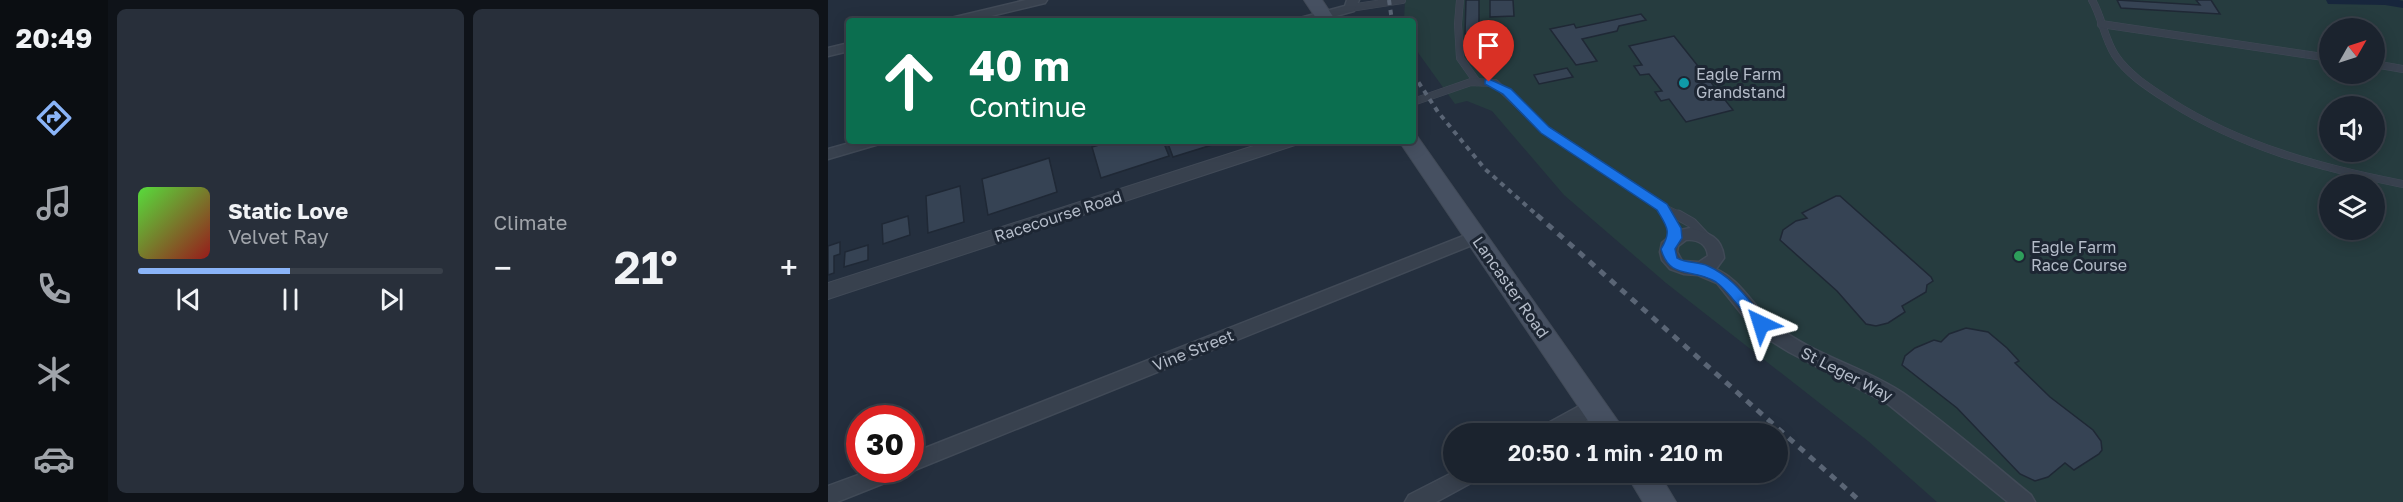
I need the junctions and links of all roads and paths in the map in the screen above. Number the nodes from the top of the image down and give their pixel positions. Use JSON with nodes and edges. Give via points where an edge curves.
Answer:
{"nodes":[{"id":1,"x":1041,"y":0,"type":"edge"},
{"id":2,"x":1313,"y":0,"type":"edge"},
{"id":3,"x":1402,"y":0,"type":"edge"},
{"id":4,"x":1460,"y":0,"type":"edge"},
{"id":5,"x":2092,"y":0,"type":"edge"},
{"id":6,"x":1352,"y":4,"type":"edge"},
{"id":7,"x":967,"y":18,"type":"edge"},
{"id":8,"x":1325,"y":18,"type":"edge"},
{"id":9,"x":2101,"y":24,"type":"junction"},
{"id":10,"x":846,"y":48,"type":"edge"},
{"id":11,"x":828,"y":52,"type":"edge"},
{"id":12,"x":2319,"y":56,"type":"edge"},
{"id":13,"x":2385,"y":66,"type":"edge"},
{"id":14,"x":2403,"y":69,"type":"edge"},
{"id":15,"x":1477,"y":82,"type":"junction"},
{"id":16,"x":1416,"y":101,"type":"edge"},
{"id":17,"x":863,"y":144,"type":"edge"},
{"id":18,"x":1279,"y":144,"type":"edge"},
{"id":19,"x":1412,"y":144,"type":"edge"},
{"id":20,"x":828,"y":154,"type":"edge"},
{"id":21,"x":2403,"y":184,"type":"edge"},
{"id":22,"x":1662,"y":207,"type":"junction"},
{"id":23,"x":1476,"y":237,"type":"junction"},
{"id":24,"x":1675,"y":238,"type":"junction"},
{"id":25,"x":1706,"y":238,"type":"junction"},
{"id":26,"x":1716,"y":258,"type":"junction"},
{"id":27,"x":1701,"y":269,"type":"junction"},
{"id":28,"x":1732,"y":288,"type":"junction"},
{"id":29,"x":828,"y":291,"type":"edge"},
{"id":30,"x":1594,"y":406,"type":"junction"},
{"id":31,"x":1565,"y":423,"type":"edge"},
{"id":32,"x":1606,"y":423,"type":"edge"},
{"id":33,"x":924,"y":457,"type":"edge"},
{"id":34,"x":862,"y":483,"type":"edge"},
{"id":35,"x":1452,"y":483,"type":"edge"},
{"id":36,"x":1648,"y":483,"type":"edge"},
{"id":37,"x":828,"y":496,"type":"edge"},
{"id":38,"x":1416,"y":502,"type":"edge"},
{"id":39,"x":1661,"y":502,"type":"edge"},
{"id":40,"x":2024,"y":502,"type":"edge"}],
"edges":[{"from":1,"to":7,"type":"street"},
{"from":2,"to":8,"type":"main road"},
{"from":3,"to":6,"type":"lane"},
{"from":4,"to":15,"type":"lane","via":[[1460,58]]},
{"from":5,"to":9,"type":"lane"},
{"from":6,"to":8,"type":"street"},
{"from":9,"to":12,"type":"lane"},
{"from":9,"to":21,"type":"lane","via":[[2106,39],[2129,71],[2201,121],[2287,157]]},
{"from":10,"to":11,"type":"street"},
{"from":13,"to":14,"type":"lane"},
{"from":15,"to":16,"type":"lane"},
{"from":15,"to":22,"type":"lane","via":[[1500,86],[1545,130]]},
{"from":17,"to":20,"type":"street"},
{"from":18,"to":29,"type":"street","name":"Racecourse Road"},
{"from":19,"to":23,"type":"main road","name":"Lancaster Road"},
{"from":22,"to":24,"type":"lane","via":[[1672,222]]},
{"from":22,"to":25,"type":"lane","via":[[1694,225]]},
{"from":23,"to":30,"type":"main road","name":"Lancaster Road"},
{"from":23,"to":33,"type":"street","name":"Vine Street"},
{"from":24,"to":25,"type":"street","via":[[1690,234]]},
{"from":24,"to":27,"type":"street","via":[[1668,249],[1671,260],[1685,268]]},
{"from":25,"to":26,"type":"street","via":[[1715,247]]},
{"from":26,"to":27,"type":"street"},
{"from":26,"to":28,"type":"street","name":"St Leger Way","via":[[1724,265]]},
{"from":27,"to":28,"type":"street","name":"St Leger Way"},
{"from":28,"to":40,"type":"street","name":"St Leger Way","via":[[1750,313],[1771,332],[1895,398]]},
{"from":30,"to":31,"type":"street"},
{"from":30,"to":32,"type":"main road","name":"Lancaster Road"},
{"from":34,"to":37,"type":"street"},
{"from":35,"to":38,"type":"street"},
{"from":36,"to":39,"type":"main road"}]}
